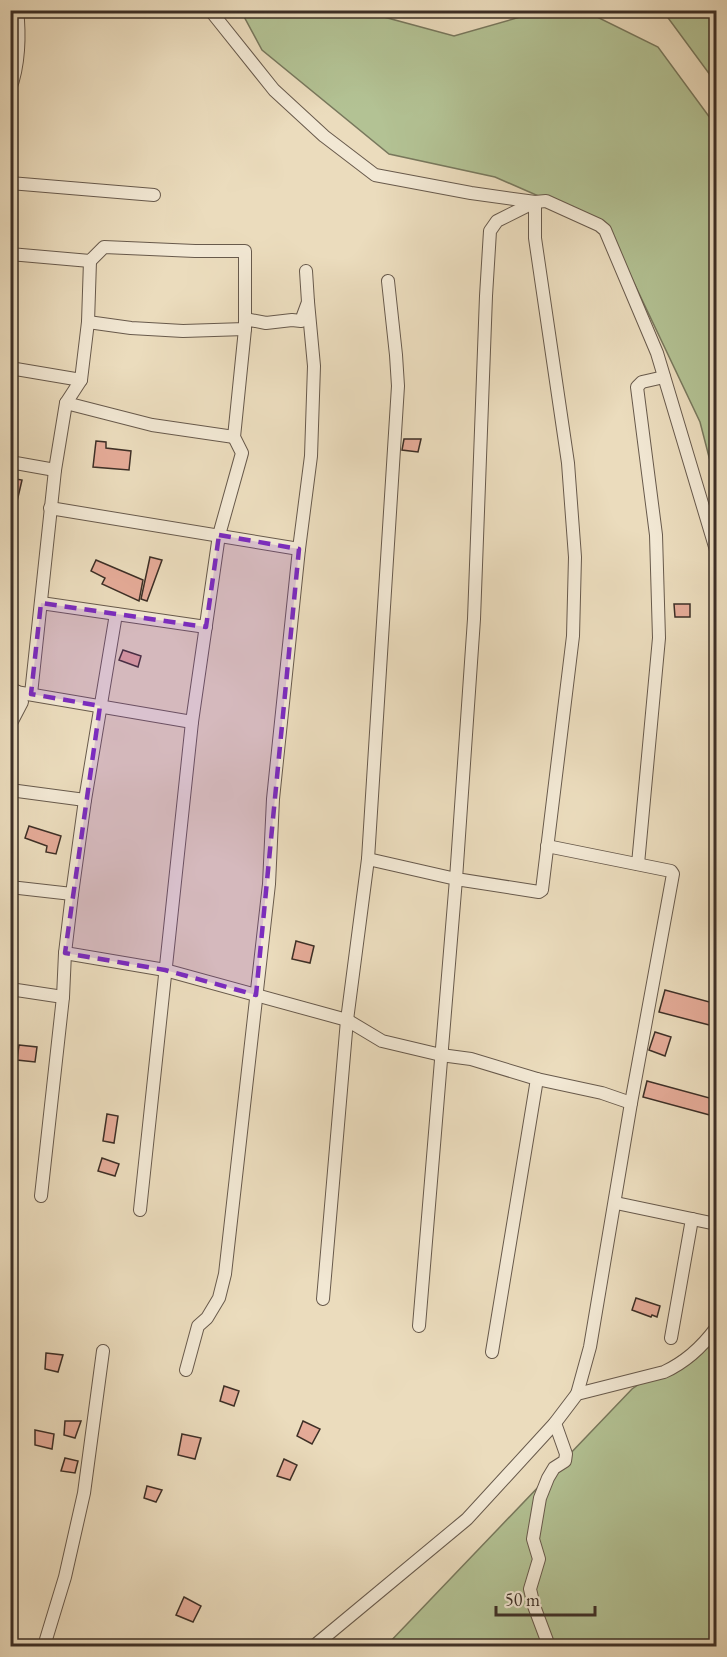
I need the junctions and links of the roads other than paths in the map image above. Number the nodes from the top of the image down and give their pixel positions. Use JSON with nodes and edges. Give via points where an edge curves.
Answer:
{"nodes":[{"id":1,"x":18,"y":10,"type":"edge"},
{"id":2,"x":210,"y":10,"type":"edge"},
{"id":3,"x":10,"y":89,"type":"edge"},
{"id":4,"x":10,"y":183,"type":"edge"},
{"id":5,"x":154,"y":195,"type":"dead end"},
{"id":6,"x":535,"y":202,"type":"junction"},
{"id":7,"x":10,"y":254,"type":"edge"},
{"id":8,"x":90,"y":261,"type":"junction"},
{"id":9,"x":306,"y":271,"type":"dead end"},
{"id":10,"x":388,"y":281,"type":"dead end"},
{"id":11,"x":308,"y":302,"type":"junction"},
{"id":12,"x":88,"y":322,"type":"junction"},
{"id":13,"x":245,"y":324,"type":"junction"},
{"id":14,"x":10,"y":368,"type":"edge"},
{"id":15,"x":664,"y":377,"type":"junction"},
{"id":16,"x":81,"y":380,"type":"junction"},
{"id":17,"x":66,"y":403,"type":"junction"},
{"id":18,"x":234,"y":437,"type":"junction"},
{"id":19,"x":10,"y":462,"type":"edge"},
{"id":20,"x":55,"y":470,"type":"junction"},
{"id":21,"x":50,"y":508,"type":"junction"},
{"id":22,"x":219,"y":535,"type":"junction"},
{"id":23,"x":299,"y":549,"type":"junction"},
{"id":24,"x":717,"y":550,"type":"edge"},
{"id":25,"x":41,"y":603,"type":"junction"},
{"id":26,"x":116,"y":614,"type":"junction"},
{"id":27,"x":206,"y":627,"type":"junction"},
{"id":28,"x":13,"y":691,"type":"edge"},
{"id":29,"x":31,"y":694,"type":"junction"},
{"id":30,"x":100,"y":706,"type":"junction"},
{"id":31,"x":192,"y":722,"type":"junction"},
{"id":32,"x":10,"y":725,"type":"edge"},
{"id":33,"x":10,"y":790,"type":"edge"},
{"id":34,"x":85,"y":800,"type":"junction"},
{"id":35,"x":547,"y":846,"type":"junction"},
{"id":36,"x":368,"y":859,"type":"junction"},
{"id":37,"x":638,"y":864,"type":"junction"},
{"id":38,"x":456,"y":879,"type":"junction"},
{"id":39,"x":10,"y":886,"type":"edge"},
{"id":40,"x":72,"y":894,"type":"junction"},
{"id":41,"x":65,"y":953,"type":"junction"},
{"id":42,"x":165,"y":970,"type":"junction"},
{"id":43,"x":10,"y":988,"type":"edge"},
{"id":44,"x":256,"y":995,"type":"junction"},
{"id":45,"x":63,"y":997,"type":"junction"},
{"id":46,"x":347,"y":1020,"type":"junction"},
{"id":47,"x":441,"y":1056,"type":"junction"},
{"id":48,"x":537,"y":1079,"type":"junction"},
{"id":49,"x":631,"y":1103,"type":"junction"},
{"id":50,"x":41,"y":1196,"type":"dead end"},
{"id":51,"x":616,"y":1203,"type":"junction"},
{"id":52,"x":140,"y":1210,"type":"dead end"},
{"id":53,"x":692,"y":1219,"type":"junction"},
{"id":54,"x":717,"y":1224,"type":"edge"},
{"id":55,"x":323,"y":1299,"type":"dead end"},
{"id":56,"x":419,"y":1326,"type":"dead end"},
{"id":57,"x":717,"y":1328,"type":"edge"},
{"id":58,"x":671,"y":1338,"type":"dead end"},
{"id":59,"x":103,"y":1351,"type":"dead end"},
{"id":60,"x":492,"y":1352,"type":"dead end"},
{"id":61,"x":186,"y":1370,"type":"dead end"},
{"id":62,"x":577,"y":1394,"type":"junction"},
{"id":63,"x":555,"y":1424,"type":"junction"},
{"id":64,"x":44,"y":1647,"type":"edge"},
{"id":65,"x":314,"y":1647,"type":"edge"},
{"id":66,"x":549,"y":1647,"type":"edge"}],
"edges":[{"from":1,"to":3,"type":"street","via":[[19,31]]},
{"from":2,"to":6,"type":"street","via":[[274,90],[375,175]]},
{"from":4,"to":5,"type":"street"},
{"from":6,"to":15,"type":"street","via":[[546,201],[605,230]]},
{"from":6,"to":35,"type":"street","via":[[535,238],[568,463],[575,557],[573,636]]},
{"from":6,"to":38,"type":"street","via":[[497,221],[490,231],[474,619]]},
{"from":7,"to":8,"type":"street"},
{"from":8,"to":12,"type":"street"},
{"from":8,"to":13,"type":"street","via":[[104,247],[244,251]]},
{"from":9,"to":11,"type":"street"},
{"from":10,"to":36,"type":"street","via":[[398,386]]},
{"from":11,"to":13,"type":"street","via":[[301,321]]},
{"from":11,"to":23,"type":"street","via":[[314,366],[311,456]]},
{"from":12,"to":13,"type":"street","via":[[183,331]]},
{"from":12,"to":16,"type":"street"},
{"from":13,"to":18,"type":"street"},
{"from":14,"to":16,"type":"street"},
{"from":15,"to":24,"type":"street"},
{"from":15,"to":37,"type":"street","via":[[637,387],[656,535],[659,638]]},
{"from":16,"to":17,"type":"street"},
{"from":17,"to":18,"type":"street","via":[[152,425]]},
{"from":17,"to":20,"type":"street"},
{"from":18,"to":22,"type":"street","via":[[242,453]]},
{"from":19,"to":20,"type":"street"},
{"from":20,"to":21,"type":"street"},
{"from":21,"to":22,"type":"street"},
{"from":21,"to":25,"type":"street"},
{"from":22,"to":23,"type":"street"},
{"from":22,"to":27,"type":"street"},
{"from":23,"to":44,"type":"street"},
{"from":25,"to":26,"type":"street"},
{"from":25,"to":29,"type":"street"},
{"from":26,"to":27,"type":"street"},
{"from":26,"to":30,"type":"street"},
{"from":27,"to":31,"type":"street"},
{"from":28,"to":29,"type":"street"},
{"from":28,"to":32,"type":"street","via":[[22,702]]},
{"from":29,"to":30,"type":"street"},
{"from":30,"to":31,"type":"street"},
{"from":30,"to":34,"type":"street"},
{"from":31,"to":42,"type":"street"},
{"from":33,"to":34,"type":"street"},
{"from":34,"to":40,"type":"street"},
{"from":35,"to":37,"type":"street"},
{"from":35,"to":38,"type":"street","via":[[540,892]]},
{"from":36,"to":38,"type":"street"},
{"from":36,"to":46,"type":"street"},
{"from":37,"to":49,"type":"street","via":[[674,874]]},
{"from":38,"to":47,"type":"street"},
{"from":39,"to":40,"type":"street"},
{"from":40,"to":41,"type":"street"},
{"from":41,"to":42,"type":"street"},
{"from":41,"to":45,"type":"street"},
{"from":42,"to":44,"type":"street"},
{"from":42,"to":52,"type":"street"},
{"from":43,"to":45,"type":"street"},
{"from":44,"to":46,"type":"street"},
{"from":44,"to":61,"type":"street","via":[[224,1286],[198,1326]]},
{"from":45,"to":50,"type":"street"},
{"from":46,"to":47,"type":"street","via":[[382,1041]]},
{"from":46,"to":55,"type":"street"},
{"from":47,"to":48,"type":"street","via":[[471,1059]]},
{"from":47,"to":56,"type":"street"},
{"from":48,"to":49,"type":"street"},
{"from":48,"to":60,"type":"street"},
{"from":49,"to":51,"type":"street"},
{"from":51,"to":53,"type":"street"},
{"from":51,"to":62,"type":"street","via":[[590,1347]]},
{"from":53,"to":54,"type":"street"},
{"from":53,"to":58,"type":"street"},
{"from":57,"to":62,"type":"street","via":[[705,1343],[664,1372]]},
{"from":59,"to":64,"type":"street","via":[[84,1493]]},
{"from":62,"to":63,"type":"street"},
{"from":63,"to":65,"type":"street","via":[[467,1519]]},
{"from":63,"to":66,"type":"street","via":[[566,1457],[554,1468],[540,1498],[533,1539],[539,1559],[530,1589]]}]}
